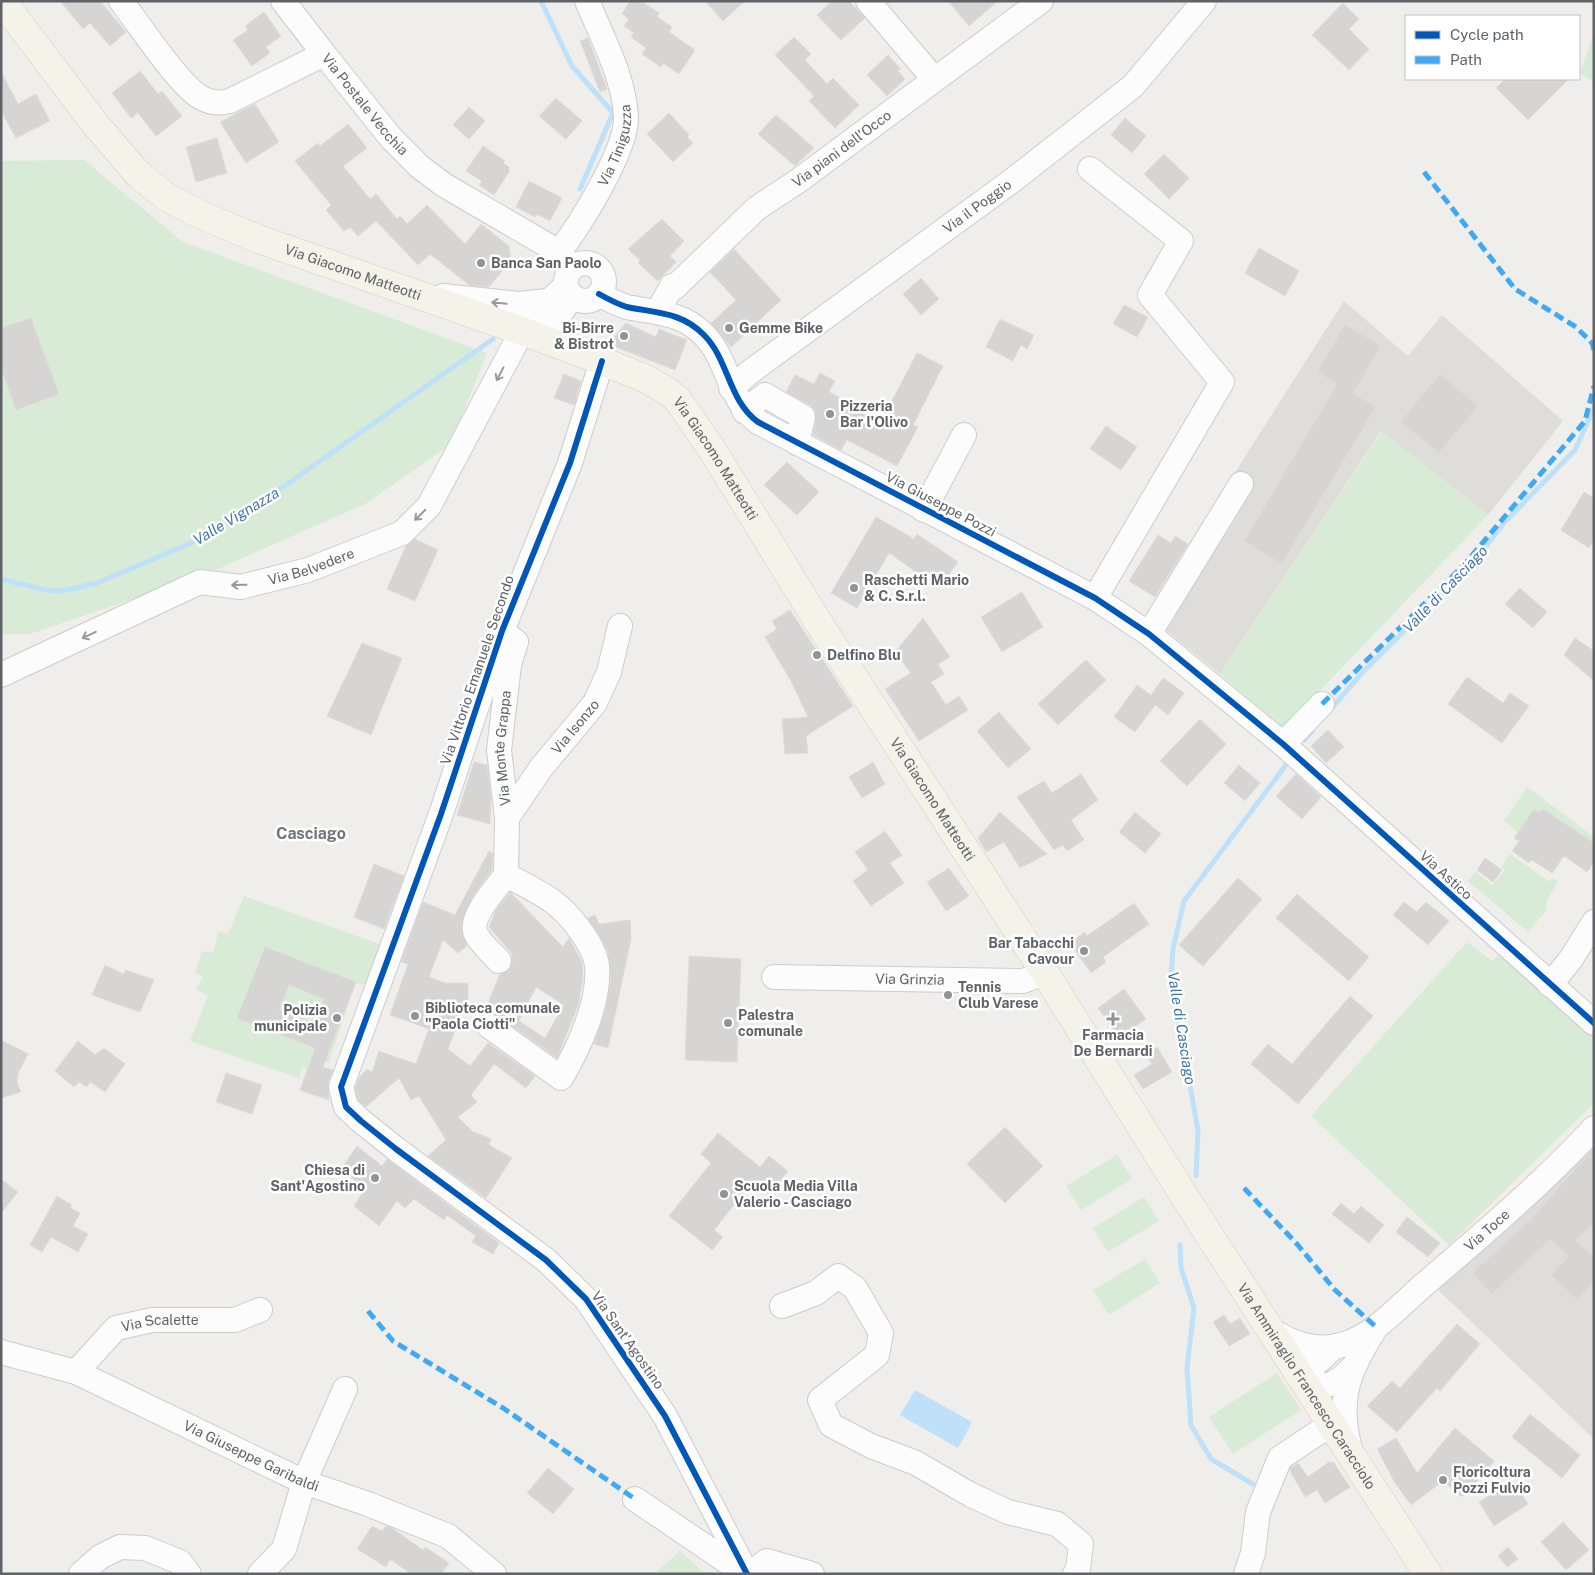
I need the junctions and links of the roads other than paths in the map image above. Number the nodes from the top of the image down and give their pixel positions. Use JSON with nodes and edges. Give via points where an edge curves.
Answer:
{"nodes":[{"id":1,"x":2,"y":1,"type":"edge"},
{"id":2,"x":121,"y":1,"type":"edge"},
{"id":3,"x":283,"y":1,"type":"edge"},
{"id":4,"x":587,"y":1,"type":"edge"},
{"id":5,"x":868,"y":1,"type":"edge"},
{"id":6,"x":1041,"y":1,"type":"edge"},
{"id":7,"x":1204,"y":1,"type":"edge"},
{"id":8,"x":324,"y":54,"type":"junction"},
{"id":9,"x":934,"y":79,"type":"junction"},
{"id":10,"x":1090,"y":169,"type":"dead end"},
{"id":11,"x":567,"y":275,"type":"junction"},
{"id":12,"x":403,"y":290,"type":"junction"},
{"id":13,"x":599,"y":294,"type":"junction"},
{"id":14,"x":548,"y":300,"type":"junction"},
{"id":15,"x":658,"y":311,"type":"junction"},
{"id":16,"x":522,"y":331,"type":"junction"},
{"id":17,"x":549,"y":341,"type":"junction"},
{"id":18,"x":602,"y":361,"type":"junction"},
{"id":19,"x":731,"y":388,"type":"junction"},
{"id":20,"x":964,"y":435,"type":"dead end"},
{"id":21,"x":1242,"y":484,"type":"dead end"},
{"id":22,"x":924,"y":510,"type":"junction"},
{"id":23,"x":1095,"y":598,"type":"junction"},
{"id":24,"x":620,"y":626,"type":"dead end"},
{"id":25,"x":502,"y":630,"type":"junction"},
{"id":26,"x":1149,"y":634,"type":"junction"},
{"id":27,"x":1,"y":675,"type":"edge"},
{"id":28,"x":1322,"y":704,"type":"dead end"},
{"id":29,"x":1283,"y":744,"type":"junction"},
{"id":30,"x":508,"y":818,"type":"junction"},
{"id":31,"x":506,"y":875,"type":"junction"},
{"id":32,"x":1594,"y":922,"type":"edge"},
{"id":33,"x":499,"y":961,"type":"dead end"},
{"id":34,"x":1045,"y":973,"type":"junction"},
{"id":35,"x":774,"y":977,"type":"dead end"},
{"id":36,"x":1550,"y":985,"type":"junction"},
{"id":37,"x":1594,"y":1023,"type":"edge"},
{"id":38,"x":489,"y":1026,"type":"dead end"},
{"id":39,"x":349,"y":1062,"type":"joint"},
{"id":40,"x":1594,"y":1128,"type":"edge"},
{"id":41,"x":1186,"y":1199,"type":"joint"},
{"id":42,"x":782,"y":1306,"type":"dead end"},
{"id":43,"x":260,"y":1310,"type":"dead end"},
{"id":44,"x":1376,"y":1327,"type":"junction"},
{"id":45,"x":1270,"y":1329,"type":"junction"},
{"id":46,"x":1334,"y":1346,"type":"junction"},
{"id":47,"x":1,"y":1352,"type":"edge"},
{"id":48,"x":1351,"y":1369,"type":"junction"},
{"id":49,"x":76,"y":1372,"type":"junction"},
{"id":50,"x":1305,"y":1384,"type":"junction"},
{"id":51,"x":345,"y":1388,"type":"dead end"},
{"id":52,"x":1331,"y":1424,"type":"junction"},
{"id":53,"x":1352,"y":1457,"type":"junction"},
{"id":54,"x":304,"y":1482,"type":"junction"},
{"id":55,"x":635,"y":1499,"type":"dead end"},
{"id":56,"x":81,"y":1574,"type":"edge"},
{"id":57,"x":189,"y":1574,"type":"edge"},
{"id":58,"x":260,"y":1574,"type":"edge"},
{"id":59,"x":494,"y":1574,"type":"edge"},
{"id":60,"x":747,"y":1574,"type":"edge"},
{"id":61,"x":812,"y":1574,"type":"edge"},
{"id":62,"x":1075,"y":1574,"type":"edge"},
{"id":63,"x":1246,"y":1574,"type":"edge"},
{"id":64,"x":1428,"y":1574,"type":"edge"}],
"edges":[{"from":1,"to":12,"type":"main road","name":"Via Giacomo Matteotti","via":[[96,125],[138,174],[164,194],[192,211],[258,239]]},
{"from":2,"to":8,"type":"street","name":"Via Postale Vecchia","via":[[191,91],[211,102],[230,101]]},
{"from":3,"to":8,"type":"street"},
{"from":4,"to":11,"type":"street","name":"Via Tiniguzza","via":[[620,87],[626,117],[617,154],[577,228]]},
{"from":5,"to":9,"type":"street"},
{"from":6,"to":9,"type":"street","name":"Via piani dell'Occo"},
{"from":7,"to":19,"type":"street","name":"Via il Poggio","via":[[1133,86],[1013,180]]},
{"from":8,"to":11,"type":"street","name":"Via Postale Vecchia","via":[[391,138],[420,167]]},
{"from":9,"to":15,"type":"street","name":"Via piani dell'Occo","via":[[798,182],[756,208],[674,288],[672,286]]},
{"from":10,"to":23,"type":"street","via":[[1181,241],[1150,295],[1222,382]]},
{"from":11,"to":13,"type":"street","via":[[583,301]]},
{"from":11,"to":13,"type":"street","via":[[583,263],[595,266],[604,282]]},
{"from":11,"to":14,"type":"street"},
{"from":11,"to":17,"type":"street"},
{"from":14,"to":12,"type":"street","one_way":true,"via":[[518,304]]},
{"from":12,"to":16,"type":"main road","name":"Via Giacomo Matteotti"},
{"from":13,"to":15,"type":"street","via":[[625,306]]},
{"from":14,"to":16,"type":"street","name":"Via Belvedere"},
{"from":15,"to":19,"type":"street","via":[[682,318],[705,336],[717,352]]},
{"from":16,"to":17,"type":"main road","name":"Via Giacomo Matteotti"},
{"from":16,"to":27,"type":"street","name":"Via Belvedere","one_way":true,"via":[[430,506],[402,533],[308,570],[241,587],[200,582]]},
{"from":17,"to":18,"type":"main road","name":"Via Giacomo Matteotti"},
{"from":18,"to":25,"type":"street","name":"Via Vittorio Emanuele Secondo","via":[[570,462]]},
{"from":18,"to":34,"type":"main road","name":"Via Giacomo Matteotti","via":[[666,390],[684,407],[825,633]]},
{"from":19,"to":22,"type":"street","name":"Via Giuseppe Pozzi","via":[[744,410],[765,394],[795,412],[802,417],[797,442]]},
{"from":20,"to":22,"type":"street","name":"Via Giuseppe Pozzi"},
{"from":21,"to":26,"type":"street"},
{"from":22,"to":23,"type":"street","name":"Via Giuseppe Pozzi"},
{"from":23,"to":26,"type":"street","name":"Via Giuseppe Pozzi"},
{"from":24,"to":30,"type":"street","name":"Via Isonzo","via":[[609,672],[595,702],[541,768]]},
{"from":25,"to":30,"type":"street","name":"Via Monte Grappa","via":[[516,642],[509,666],[499,750]]},
{"from":25,"to":39,"type":"street","name":"Via Vittorio Emanuele Secondo","via":[[441,814]]},
{"from":26,"to":29,"type":"street","name":"Via Giuseppe Pozzi"},
{"from":28,"to":29,"type":"street"},
{"from":29,"to":36,"type":"street","name":"Via Astico"},
{"from":30,"to":31,"type":"street","name":"Via Monte Grappa"},
{"from":31,"to":33,"type":"street","via":[[479,912],[474,925],[475,933]]},
{"from":31,"to":38,"type":"street","via":[[553,902],[582,931],[597,965],[595,993],[579,1049],[561,1078]]},
{"from":32,"to":36,"type":"street"},
{"from":34,"to":35,"type":"street","name":"Via Grinzia","via":[[1023,981]]},
{"from":34,"to":41,"type":"main road","name":"Via Giacomo Matteotti"},
{"from":36,"to":37,"type":"street","name":"Via Astico"},
{"from":39,"to":60,"type":"street","name":"Via Sant'Agostino","via":[[341,1086],[346,1107],[396,1150],[546,1260],[586,1299],[665,1416]]},
{"from":40,"to":44,"type":"street","name":"Via Toce","via":[[1525,1196]]},
{"from":41,"to":45,"type":"main road","name":"Via Ammiraglio Francesco Caracciolo"},
{"from":42,"to":62,"type":"street","via":[[816,1293],[838,1276],[855,1288],[881,1333],[877,1355],[820,1400],[831,1425],[1008,1512],[1057,1524],[1081,1544]]},
{"from":43,"to":49,"type":"street","name":"Via Scalette","via":[[235,1320],[152,1320],[116,1328]]},
{"from":44,"to":46,"type":"street","name":"Via Toce"},
{"from":44,"to":48,"type":"street","name":"Via Toce"},
{"from":45,"to":46,"type":"street","name":"Via Toce","via":[[1292,1342],[1322,1348]]},
{"from":45,"to":50,"type":"main road","name":"Via Ammiraglio Francesco Caracciolo"},
{"from":46,"to":50,"type":"street","name":"Via Toce","via":[[1314,1364]]},
{"from":47,"to":49,"type":"street","name":"Via Giuseppe Garibaldi"},
{"from":48,"to":50,"type":"street","name":"Via Toce","via":[[1333,1385]]},
{"from":48,"to":53,"type":"street","name":"Via Toce","via":[[1344,1413]]},
{"from":49,"to":54,"type":"street","name":"Via Giuseppe Garibaldi"},
{"from":50,"to":52,"type":"main road","name":"Via Ammiraglio Francesco Caracciolo"},
{"from":51,"to":54,"type":"street"},
{"from":52,"to":53,"type":"main road","name":"Via Ammiraglio Francesco Caracciolo"},
{"from":52,"to":63,"type":"street","via":[[1280,1458],[1258,1512],[1253,1553]]},
{"from":53,"to":64,"type":"main road","name":"Via Ammiraglio Francesco Caracciolo"},
{"from":54,"to":58,"type":"street","via":[[284,1549]]},
{"from":54,"to":59,"type":"street","name":"Via Giuseppe Garibaldi","via":[[448,1536]]},
{"from":55,"to":60,"type":"street"},
{"from":56,"to":57,"type":"street","via":[[100,1557],[120,1547],[145,1548],[180,1562]]},
{"from":60,"to":61,"type":"street","via":[[767,1560]]}]}
